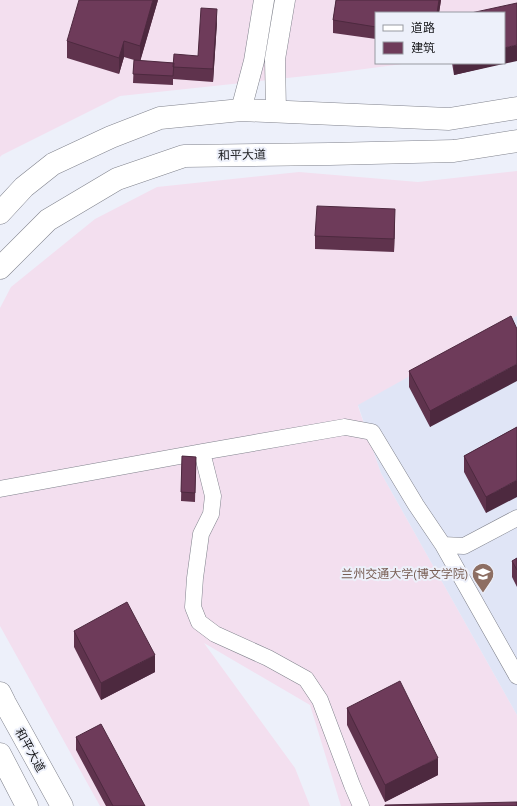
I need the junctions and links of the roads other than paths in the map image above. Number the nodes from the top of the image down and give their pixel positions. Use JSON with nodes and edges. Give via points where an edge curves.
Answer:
{"nodes":[{"id":1,"x":264,"y":0,"type":"edge"},
{"id":2,"x":285,"y":0,"type":"edge"},
{"id":3,"x":517,"y":108,"type":"edge"},
{"id":4,"x":241,"y":110,"type":"junction"},
{"id":5,"x":276,"y":111,"type":"junction"},
{"id":6,"x":517,"y":141,"type":"edge"},
{"id":7,"x":0,"y":213,"type":"edge"},
{"id":8,"x":0,"y":268,"type":"edge"},
{"id":9,"x":202,"y":452,"type":"junction"},
{"id":10,"x":0,"y":489,"type":"edge"},
{"id":11,"x":517,"y":518,"type":"edge"},
{"id":12,"x":443,"y":545,"type":"junction"},
{"id":13,"x":517,"y":676,"type":"edge"},
{"id":14,"x":2,"y":701,"type":"edge"},
{"id":15,"x":0,"y":754,"type":"edge"},
{"id":16,"x":27,"y":806,"type":"edge"},
{"id":17,"x":62,"y":806,"type":"edge"},
{"id":18,"x":361,"y":806,"type":"edge"}],
"edges":[{"from":1,"to":4,"type":"main road","via":[[254,61]]},
{"from":2,"to":5,"type":"main road","via":[[275,59]]},
{"from":3,"to":5,"type":"highway","via":[[449,119]]},
{"from":4,"to":5,"type":"highway"},
{"from":4,"to":7,"type":"highway","via":[[160,118],[110,137],[53,164],[24,187]]},
{"from":6,"to":8,"type":"highway","name":"和平大道","via":[[454,150],[184,156],[117,179],[48,220]]},
{"from":9,"to":10,"type":"street"},
{"from":9,"to":12,"type":"street","via":[[345,427],[372,432]]},
{"from":9,"to":18,"type":"street","via":[[213,496],[211,514],[201,534],[193,607],[200,622],[216,634],[306,679],[320,700]]},
{"from":11,"to":12,"type":"street","via":[[464,546]]},
{"from":12,"to":13,"type":"street"},
{"from":14,"to":17,"type":"highway","name":"和平大道"},
{"from":15,"to":16,"type":"highway"}]}
